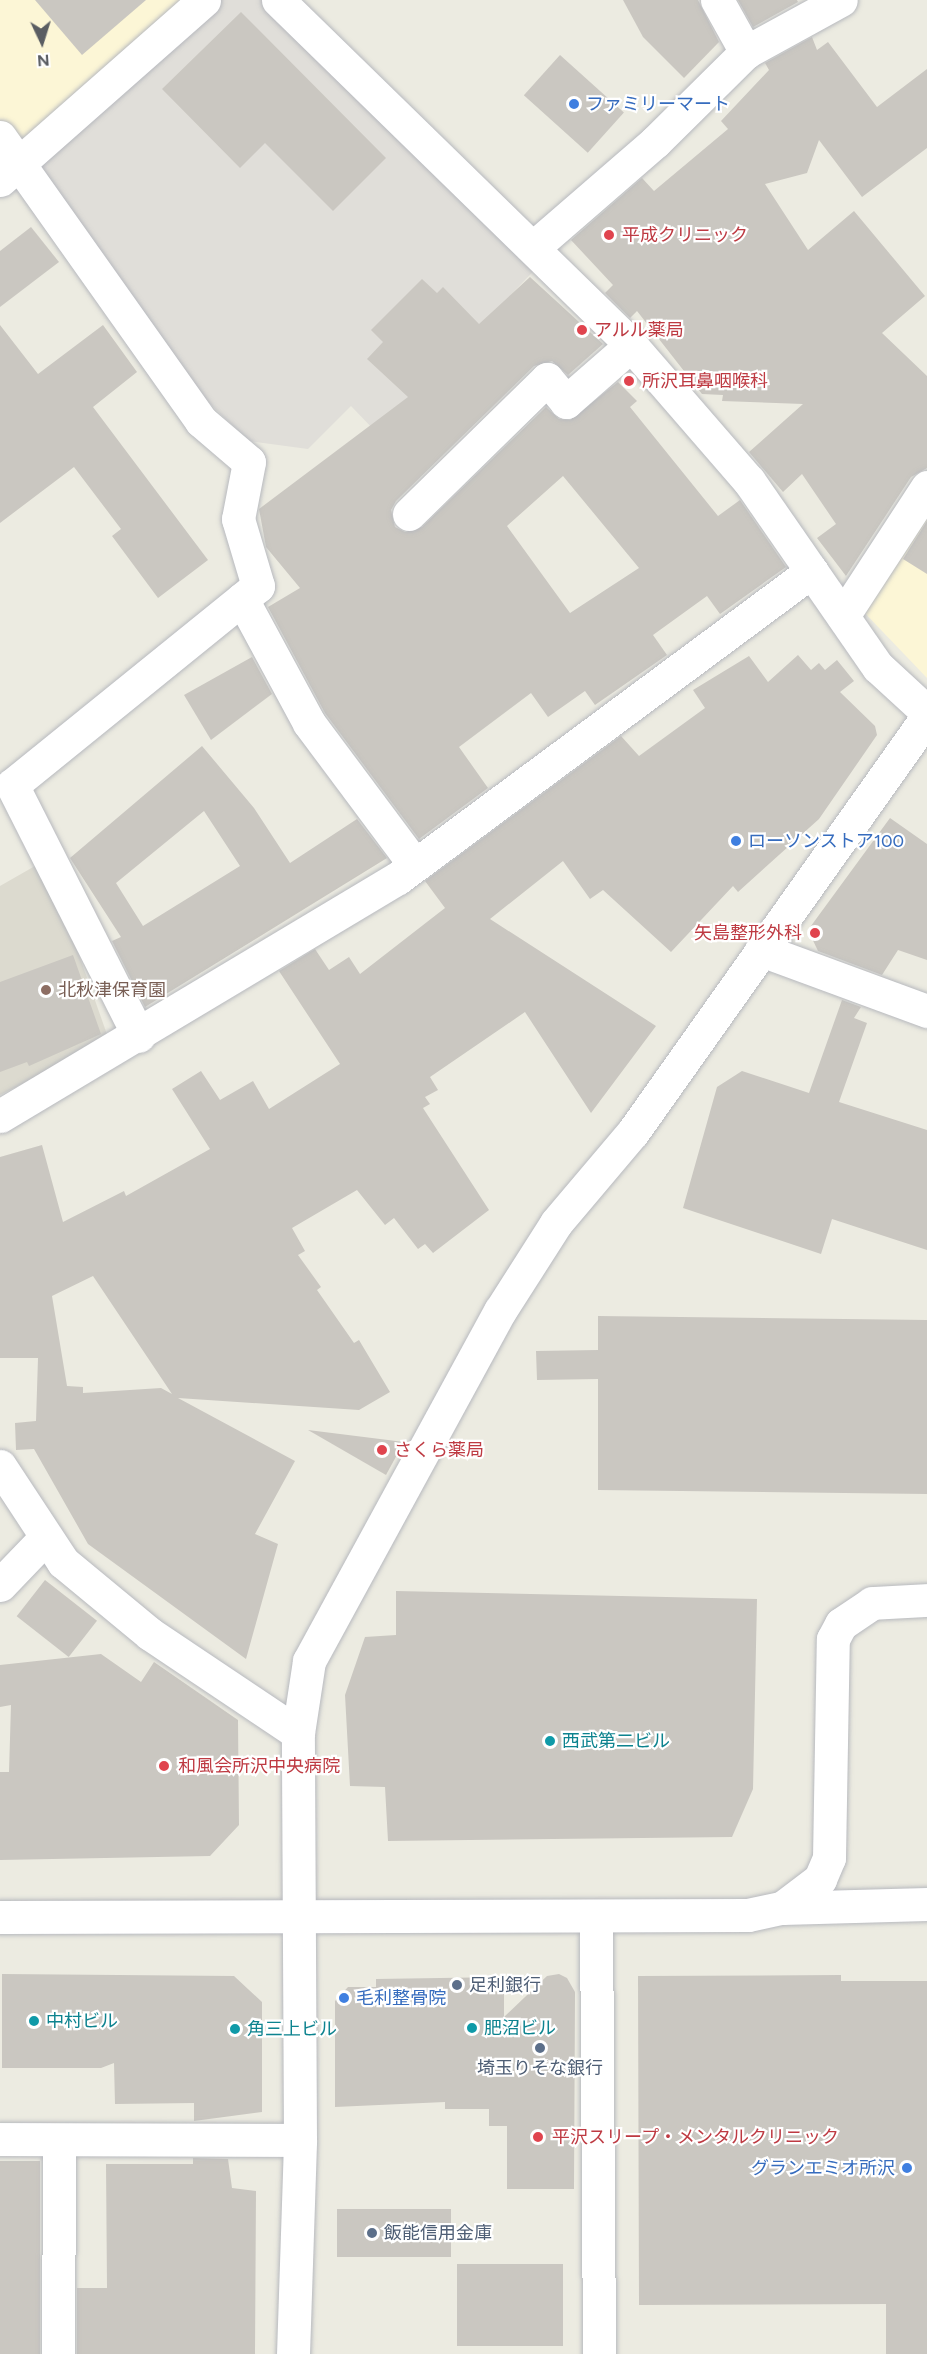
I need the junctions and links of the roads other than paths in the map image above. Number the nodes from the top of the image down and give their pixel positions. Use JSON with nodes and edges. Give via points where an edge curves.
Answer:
{"nodes":[{"id":1,"x":204,"y":0,"type":"edge"},
{"id":2,"x":278,"y":0,"type":"edge"},
{"id":3,"x":717,"y":0,"type":"edge"},
{"id":4,"x":842,"y":0,"type":"edge"},
{"id":5,"x":746,"y":52,"type":"junction"},
{"id":6,"x":0,"y":137,"type":"edge"},
{"id":7,"x":10,"y":172,"type":"edge"},
{"id":8,"x":535,"y":246,"type":"junction"},
{"id":9,"x":631,"y":345,"type":"junction"},
{"id":10,"x":927,"y":487,"type":"edge"},
{"id":11,"x":409,"y":514,"type":"dead end"},
{"id":12,"x":812,"y":571,"type":"junction"},
{"id":13,"x":242,"y":598,"type":"junction"},
{"id":14,"x":843,"y":616,"type":"junction"},
{"id":15,"x":927,"y":712,"type":"edge"},
{"id":16,"x":927,"y":717,"type":"edge"},
{"id":17,"x":415,"y":865,"type":"junction"},
{"id":18,"x":761,"y":950,"type":"junction"},
{"id":19,"x":927,"y":1011,"type":"edge"},
{"id":20,"x":139,"y":1036,"type":"junction"},
{"id":21,"x":0,"y":1116,"type":"edge"},
{"id":22,"x":0,"y":1466,"type":"edge"},
{"id":23,"x":45,"y":1539,"type":"junction"},
{"id":24,"x":0,"y":1586,"type":"edge"},
{"id":25,"x":927,"y":1600,"type":"edge"},
{"id":26,"x":298,"y":1733,"type":"junction"},
{"id":27,"x":927,"y":1904,"type":"edge"},
{"id":28,"x":782,"y":1908,"type":"junction"},
{"id":29,"x":0,"y":1917,"type":"edge"},
{"id":30,"x":596,"y":1917,"type":"junction"},
{"id":31,"x":300,"y":1918,"type":"junction"},
{"id":32,"x":0,"y":2139,"type":"edge"},
{"id":33,"x":58,"y":2140,"type":"junction"},
{"id":34,"x":300,"y":2140,"type":"junction"},
{"id":35,"x":58,"y":2354,"type":"edge"},
{"id":36,"x":293,"y":2354,"type":"edge"},
{"id":37,"x":599,"y":2354,"type":"edge"}],
"edges":[{"from":1,"to":7,"type":"street"},
{"from":2,"to":8,"type":"street"},
{"from":3,"to":5,"type":"street"},
{"from":4,"to":5,"type":"street"},
{"from":5,"to":8,"type":"street","via":[[656,142]]},
{"from":6,"to":7,"type":"street"},
{"from":7,"to":13,"type":"street","via":[[201,421],[249,462],[238,519],[258,586]]},
{"from":8,"to":9,"type":"street"},
{"from":9,"to":11,"type":"street","via":[[566,402],[547,379]]},
{"from":9,"to":12,"type":"street","via":[[749,481]]},
{"from":10,"to":14,"type":"street"},
{"from":12,"to":14,"type":"street"},
{"from":12,"to":17,"type":"street"},
{"from":13,"to":17,"type":"street","via":[[309,723]]},
{"from":13,"to":20,"type":"street","via":[[12,785]]},
{"from":14,"to":15,"type":"street","via":[[878,667]]},
{"from":16,"to":18,"type":"street"},
{"from":17,"to":20,"type":"street"},
{"from":18,"to":19,"type":"street"},
{"from":18,"to":26,"type":"street","via":[[633,1132],[556,1223],[500,1311],[319,1637],[303,1688]]},
{"from":20,"to":21,"type":"street"},
{"from":22,"to":23,"type":"street"},
{"from":23,"to":24,"type":"street"},
{"from":23,"to":26,"type":"street","via":[[63,1562],[150,1634]]},
{"from":25,"to":28,"type":"street","via":[[872,1603],[841,1624],[833,1639],[829,1858],[820,1880]]},
{"from":26,"to":31,"type":"street"},
{"from":27,"to":28,"type":"street"},
{"from":28,"to":30,"type":"street","via":[[748,1915]]},
{"from":29,"to":31,"type":"street"},
{"from":30,"to":31,"type":"street"},
{"from":30,"to":37,"type":"street"},
{"from":31,"to":34,"type":"street"},
{"from":32,"to":33,"type":"street"},
{"from":33,"to":34,"type":"street"},
{"from":33,"to":35,"type":"street"},
{"from":34,"to":36,"type":"street"}]}
